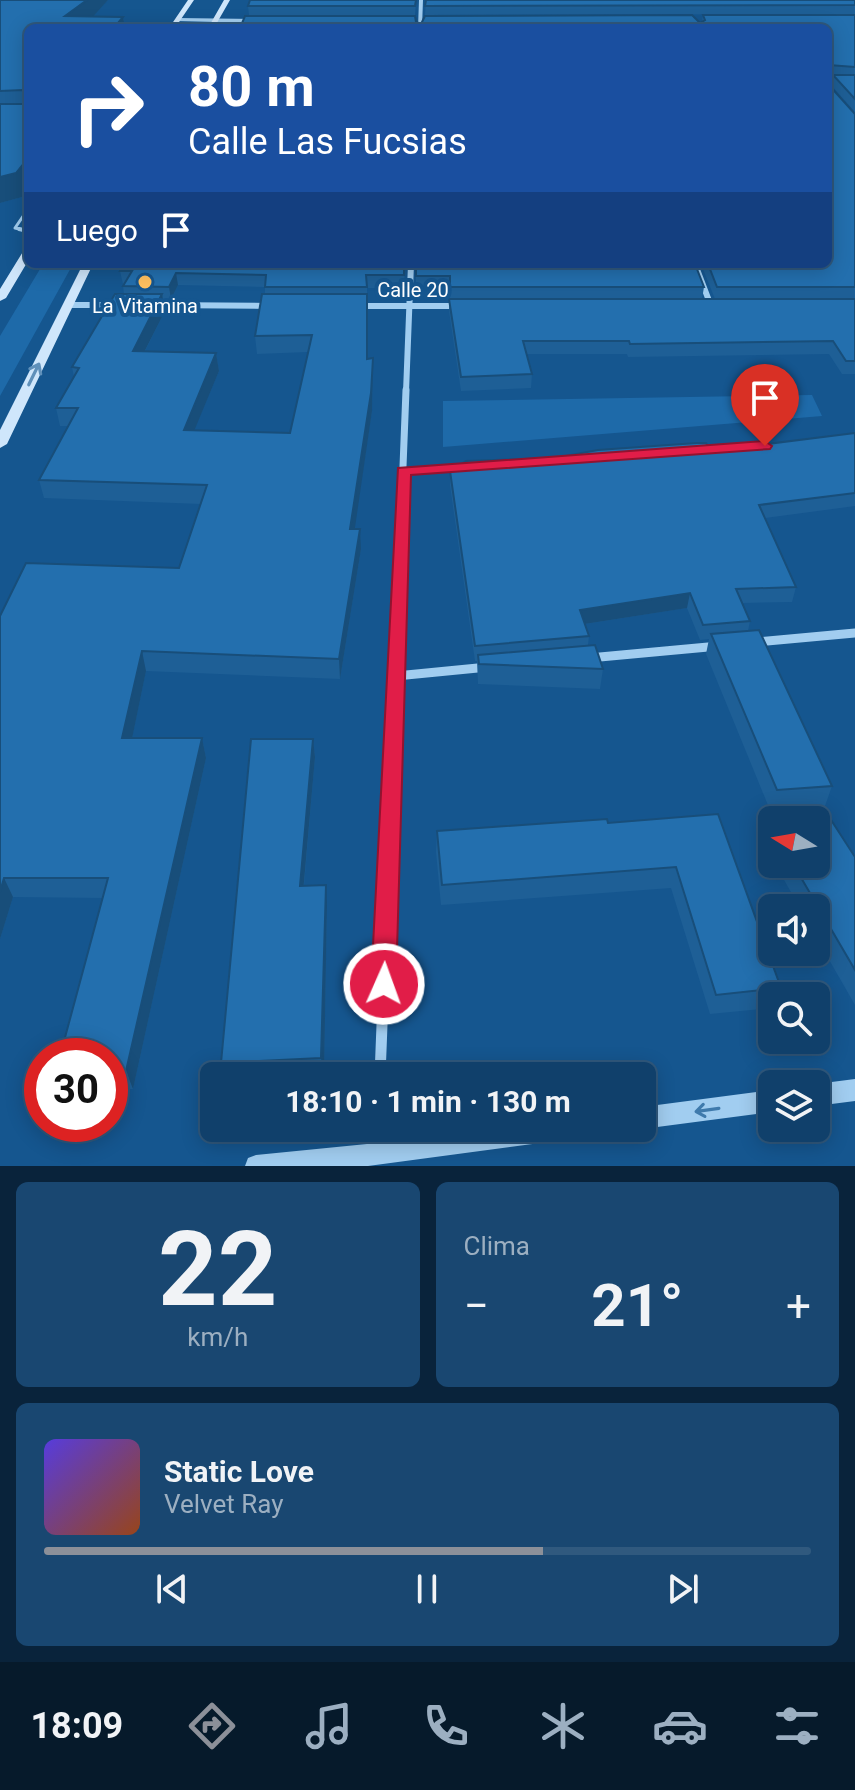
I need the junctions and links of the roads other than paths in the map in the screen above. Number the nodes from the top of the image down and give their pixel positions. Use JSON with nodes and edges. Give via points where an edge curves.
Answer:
{"nodes":[{"id":1,"x":191,"y":0,"type":"edge"},
{"id":2,"x":227,"y":0,"type":"edge"},
{"id":3,"x":421,"y":0,"type":"edge"},
{"id":4,"x":182,"y":13,"type":"junction"},
{"id":5,"x":220,"y":13,"type":"junction"},
{"id":6,"x":405,"y":17,"type":"edge"},
{"id":7,"x":435,"y":17,"type":"edge"},
{"id":8,"x":420,"y":21,"type":"edge"},
{"id":9,"x":174,"y":24,"type":"edge"},
{"id":10,"x":213,"y":24,"type":"edge"},
{"id":11,"x":24,"y":215,"type":"edge"},
{"id":12,"x":24,"y":230,"type":"edge"},
{"id":13,"x":24,"y":259,"type":"edge"},
{"id":14,"x":86,"y":268,"type":"edge"},
{"id":15,"x":411,"y":268,"type":"edge"},
{"id":16,"x":697,"y":268,"type":"edge"},
{"id":17,"x":0,"y":298,"type":"edge"},
{"id":18,"x":67,"y":305,"type":"junction"},
{"id":19,"x":130,"y":305,"type":"edge"},
{"id":20,"x":145,"y":305,"type":"edge"},
{"id":21,"x":285,"y":306,"type":"edge"},
{"id":22,"x":347,"y":306,"type":"edge"},
{"id":23,"x":409,"y":306,"type":"junction"},
{"id":24,"x":473,"y":306,"type":"edge"},
{"id":25,"x":695,"y":306,"type":"edge"},
{"id":26,"x":711,"y":306,"type":"junction"},
{"id":27,"x":727,"y":306,"type":"edge"},
{"id":28,"x":0,"y":444,"type":"edge"},
{"id":29,"x":762,"y":446,"type":"edge"},
{"id":30,"x":684,"y":451,"type":"edge"},
{"id":31,"x":481,"y":466,"type":"edge"},
{"id":32,"x":403,"y":471,"type":"junction"},
{"id":33,"x":855,"y":633,"type":"edge"},
{"id":34,"x":744,"y":643,"type":"edge"},
{"id":35,"x":728,"y":645,"type":"edge"},
{"id":36,"x":570,"y":659,"type":"edge"},
{"id":37,"x":507,"y":665,"type":"edge"},
{"id":38,"x":396,"y":676,"type":"junction"},
{"id":39,"x":381,"y":1062,"type":"edge"},
{"id":40,"x":855,"y":1090,"type":"edge"},
{"id":41,"x":830,"y":1093,"type":"edge"},
{"id":42,"x":758,"y":1103,"type":"edge"},
{"id":43,"x":656,"y":1116,"type":"edge"},
{"id":44,"x":377,"y":1142,"type":"edge"},
{"id":45,"x":466,"y":1142,"type":"edge"},
{"id":46,"x":377,"y":1154,"type":"junction"},
{"id":47,"x":256,"y":1166,"type":"edge"}],
"edges":[{"from":1,"to":4,"type":"main road"},
{"from":2,"to":5,"type":"main road"},
{"from":3,"to":8,"type":"street"},
{"from":4,"to":5,"type":"street"},
{"from":4,"to":9,"type":"main road"},
{"from":5,"to":10,"type":"main road"},
{"from":5,"to":10,"type":"street","via":[[269,17]]},
{"from":6,"to":8,"type":"street"},
{"from":7,"to":8,"type":"street"},
{"from":9,"to":10,"type":"street"},
{"from":11,"to":12,"type":"lane","via":[[15,228]]},
{"from":13,"to":17,"type":"main road"},
{"from":14,"to":18,"type":"main road"},
{"from":15,"to":23,"type":"street"},
{"from":16,"to":26,"type":"street"},
{"from":18,"to":19,"type":"street"},
{"from":28,"to":18,"type":"main road","one_way":true},
{"from":20,"to":21,"type":"street"},
{"from":22,"to":23,"type":"street","name":"Calle 20"},
{"from":23,"to":24,"type":"street","name":"Calle 20"},
{"from":23,"to":32,"type":"street"},
{"from":25,"to":26,"type":"street"},
{"from":26,"to":27,"type":"street"},
{"from":29,"to":30,"type":"street"},
{"from":31,"to":32,"type":"street"},
{"from":32,"to":38,"type":"street"},
{"from":33,"to":34,"type":"street"},
{"from":35,"to":36,"type":"street"},
{"from":37,"to":38,"type":"street"},
{"from":38,"to":39,"type":"street"},
{"from":40,"to":41,"type":"street"},
{"from":42,"to":43,"type":"street","one_way":true},
{"from":44,"to":46,"type":"street"},
{"from":45,"to":46,"type":"street"},
{"from":46,"to":47,"type":"street"}]}
